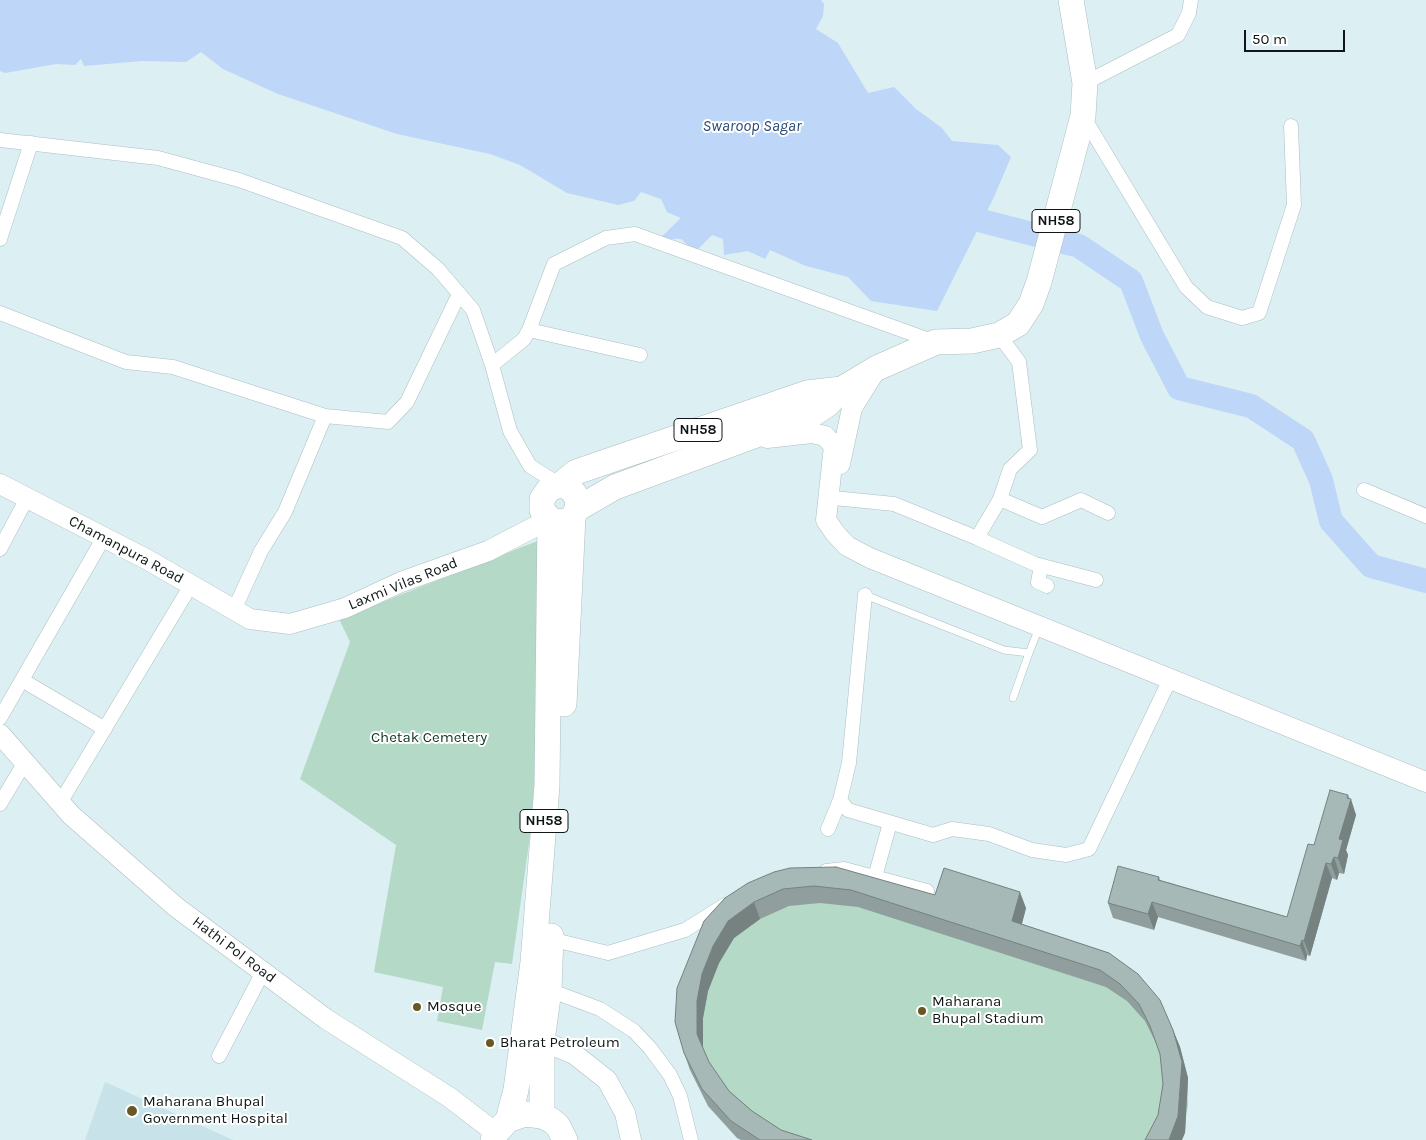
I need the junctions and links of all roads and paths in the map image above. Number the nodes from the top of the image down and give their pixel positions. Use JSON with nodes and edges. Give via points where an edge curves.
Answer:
{"nodes":[{"id":1,"x":1191,"y":0,"type":"edge"},
{"id":2,"x":1074,"y":6,"type":"edge"},
{"id":3,"x":1085,"y":83,"type":"junction"},
{"id":4,"x":1291,"y":126,"type":"dead end"},
{"id":5,"x":1081,"y":127,"type":"junction"},
{"id":6,"x":0,"y":140,"type":"edge"},
{"id":7,"x":31,"y":144,"type":"junction"},
{"id":8,"x":0,"y":239,"type":"edge"},
{"id":9,"x":459,"y":294,"type":"junction"},
{"id":10,"x":0,"y":313,"type":"edge"},
{"id":11,"x":529,"y":330,"type":"junction"},
{"id":12,"x":999,"y":335,"type":"junction"},
{"id":13,"x":936,"y":342,"type":"junction"},
{"id":14,"x":640,"y":355,"type":"dead end"},
{"id":15,"x":492,"y":365,"type":"junction"},
{"id":16,"x":877,"y":368,"type":"junction"},
{"id":17,"x":842,"y":389,"type":"junction"},
{"id":18,"x":325,"y":416,"type":"junction"},
{"id":19,"x":735,"y":442,"type":"junction"},
{"id":20,"x":0,"y":484,"type":"edge"},
{"id":21,"x":560,"y":485,"type":"junction"},
{"id":22,"x":1364,"y":490,"type":"dead end"},
{"id":23,"x":27,"y":498,"type":"junction"},
{"id":24,"x":834,"y":498,"type":"junction"},
{"id":25,"x":1000,"y":499,"type":"junction"},
{"id":26,"x":1108,"y":512,"type":"dead end"},
{"id":27,"x":567,"y":515,"type":"junction"},
{"id":28,"x":1426,"y":516,"type":"edge"},
{"id":29,"x":835,"y":533,"type":"junction"},
{"id":30,"x":104,"y":537,"type":"junction"},
{"id":31,"x":977,"y":538,"type":"junction"},
{"id":32,"x":0,"y":549,"type":"edge"},
{"id":33,"x":1041,"y":566,"type":"junction"},
{"id":34,"x":1096,"y":580,"type":"dead end"},
{"id":35,"x":191,"y":585,"type":"junction"},
{"id":36,"x":1047,"y":586,"type":"dead end"},
{"id":37,"x":866,"y":595,"type":"joint"},
{"id":38,"x":242,"y":614,"type":"junction"},
{"id":39,"x":1040,"y":628,"type":"junction"},
{"id":40,"x":1029,"y":653,"type":"junction"},
{"id":41,"x":1170,"y":679,"type":"junction"},
{"id":42,"x":22,"y":680,"type":"junction"},
{"id":43,"x":1013,"y":698,"type":"dead end"},
{"id":44,"x":0,"y":718,"type":"edge"},
{"id":45,"x":105,"y":728,"type":"junction"},
{"id":46,"x":0,"y":734,"type":"edge"},
{"id":47,"x":25,"y":762,"type":"junction"},
{"id":48,"x":1426,"y":782,"type":"edge"},
{"id":49,"x":840,"y":800,"type":"junction"},
{"id":50,"x":60,"y":803,"type":"junction"},
{"id":51,"x":0,"y":804,"type":"edge"},
{"id":52,"x":890,"y":823,"type":"junction"},
{"id":53,"x":828,"y":830,"type":"dead end"},
{"id":54,"x":808,"y":874,"type":"edge"},
{"id":55,"x":874,"y":877,"type":"junction"},
{"id":56,"x":927,"y":891,"type":"edge"},
{"id":57,"x":740,"y":896,"type":"edge"},
{"id":58,"x":543,"y":938,"type":"junction"},
{"id":59,"x":263,"y":972,"type":"junction"},
{"id":60,"x":549,"y":990,"type":"junction"},
{"id":61,"x":542,"y":1041,"type":"junction"},
{"id":62,"x":220,"y":1056,"type":"dead end"},
{"id":63,"x":542,"y":1116,"type":"junction"},
{"id":64,"x":499,"y":1131,"type":"edge"},
{"id":65,"x":565,"y":1140,"type":"edge"},
{"id":66,"x":631,"y":1140,"type":"edge"},
{"id":67,"x":691,"y":1140,"type":"edge"}],
"edges":[{"from":1,"to":3,"type":"street","via":[[1189,13],[1178,35]]},
{"from":2,"to":3,"type":"highway","number":"NH58"},
{"from":3,"to":5,"type":"highway","number":"NH58"},
{"from":4,"to":5,"type":"street","via":[[1294,205],[1259,313],[1242,318],[1207,307],[1186,287]]},
{"from":5,"to":12,"type":"highway","number":"NH58","via":[[1031,304],[1018,324]]},
{"from":6,"to":7,"type":"street"},
{"from":7,"to":8,"type":"street"},
{"from":7,"to":9,"type":"street","via":[[158,158],[239,180],[402,238],[438,269]]},
{"from":9,"to":15,"type":"street","via":[[473,310]]},
{"from":9,"to":18,"type":"street","via":[[407,402],[388,422]]},
{"from":10,"to":18,"type":"street","via":[[126,362],[173,367]]},
{"from":11,"to":13,"type":"street","via":[[554,264],[606,238],[635,234]]},
{"from":11,"to":14,"type":"street"},
{"from":11,"to":15,"type":"street","via":[[524,339]]},
{"from":12,"to":13,"type":"highway","number":"NH58","via":[[972,341]]},
{"from":12,"to":25,"type":"street","via":[[1019,362],[1030,450],[1010,468]]},
{"from":13,"to":16,"type":"highway","number":"NH58"},
{"from":15,"to":21,"type":"street","via":[[510,431],[530,466]]},
{"from":16,"to":17,"type":"highway","number":"NH58"},
{"from":16,"to":24,"type":"street","via":[[852,408]]},
{"from":17,"to":19,"type":"highway","number":"NH58","via":[[813,414]]},
{"from":17,"to":21,"type":"highway","number":"NH58","via":[[808,393],[643,449],[576,472]]},
{"from":18,"to":38,"type":"street","via":[[285,512],[261,551]]},
{"from":19,"to":27,"type":"highway","number":"NH58","via":[[615,487]]},
{"from":19,"to":29,"type":"street","via":[[812,432],[826,436],[834,446],[826,520]]},
{"from":20,"to":23,"type":"street","name":"Chamanpura Road"},
{"from":21,"to":27,"type":"highway","number":"NH58","via":[[568,487],[578,500]]},
{"from":22,"to":28,"type":"street"},
{"from":23,"to":30,"type":"street","name":"Chamanpura Road"},
{"from":23,"to":32,"type":"street"},
{"from":24,"to":29,"type":"street","via":[[832,519]]},
{"from":24,"to":31,"type":"street","via":[[894,504]]},
{"from":25,"to":26,"type":"street","via":[[1042,517],[1081,500]]},
{"from":25,"to":31,"type":"street"},
{"from":27,"to":38,"type":"street","name":"Laxmi Vilas Road","via":[[345,608],[290,624]]},
{"from":27,"to":58,"type":"highway","number":"NH58"},
{"from":29,"to":39,"type":"street","via":[[847,546],[870,558]]},
{"from":30,"to":35,"type":"street","name":"Chamanpura Road"},
{"from":30,"to":42,"type":"street"},
{"from":31,"to":33,"type":"street"},
{"from":33,"to":34,"type":"street"},
{"from":33,"to":36,"type":"street","via":[[1038,582]]},
{"from":35,"to":38,"type":"street","name":"Chamanpura Road"},
{"from":35,"to":45,"type":"street"},
{"from":37,"to":40,"type":"lane","via":[[1004,650]]},
{"from":37,"to":49,"type":"street","via":[[849,763]]},
{"from":39,"to":40,"type":"lane"},
{"from":39,"to":41,"type":"street"},
{"from":40,"to":43,"type":"lane"},
{"from":41,"to":48,"type":"street"},
{"from":41,"to":52,"type":"street","via":[[1089,849],[1066,856],[1032,850],[990,834],[952,829],[932,835]]},
{"from":42,"to":44,"type":"street"},
{"from":42,"to":45,"type":"street"},
{"from":45,"to":50,"type":"street"},
{"from":46,"to":47,"type":"street","name":"Hathi Pol Road"},
{"from":47,"to":50,"type":"street","name":"Hathi Pol Road"},
{"from":47,"to":51,"type":"street"},
{"from":49,"to":52,"type":"street","via":[[848,810]]},
{"from":49,"to":53,"type":"street"},
{"from":50,"to":59,"type":"street","name":"Hathi Pol Road","via":[[176,907]]},
{"from":52,"to":55,"type":"street"},
{"from":54,"to":55,"type":"street","via":[[844,869]]},
{"from":55,"to":56,"type":"street"},
{"from":57,"to":58,"type":"street","via":[[686,930],[608,954]]},
{"from":58,"to":60,"type":"highway","number":"NH58"},
{"from":58,"to":64,"type":"highway","number":"NH58","via":[[516,1090]]},
{"from":59,"to":62,"type":"street"},
{"from":59,"to":64,"type":"street","name":"Hathi Pol Road","via":[[326,1019]]},
{"from":60,"to":61,"type":"highway","number":"NH58"},
{"from":60,"to":67,"type":"street","via":[[611,1015],[634,1031],[670,1075],[680,1096]]},
{"from":61,"to":63,"type":"highway","number":"NH58"},
{"from":61,"to":66,"type":"street","via":[[574,1054],[607,1080],[626,1113]]},
{"from":63,"to":64,"type":"highway","via":[[525,1114]]},
{"from":63,"to":65,"type":"highway","via":[[558,1126]]}]}
